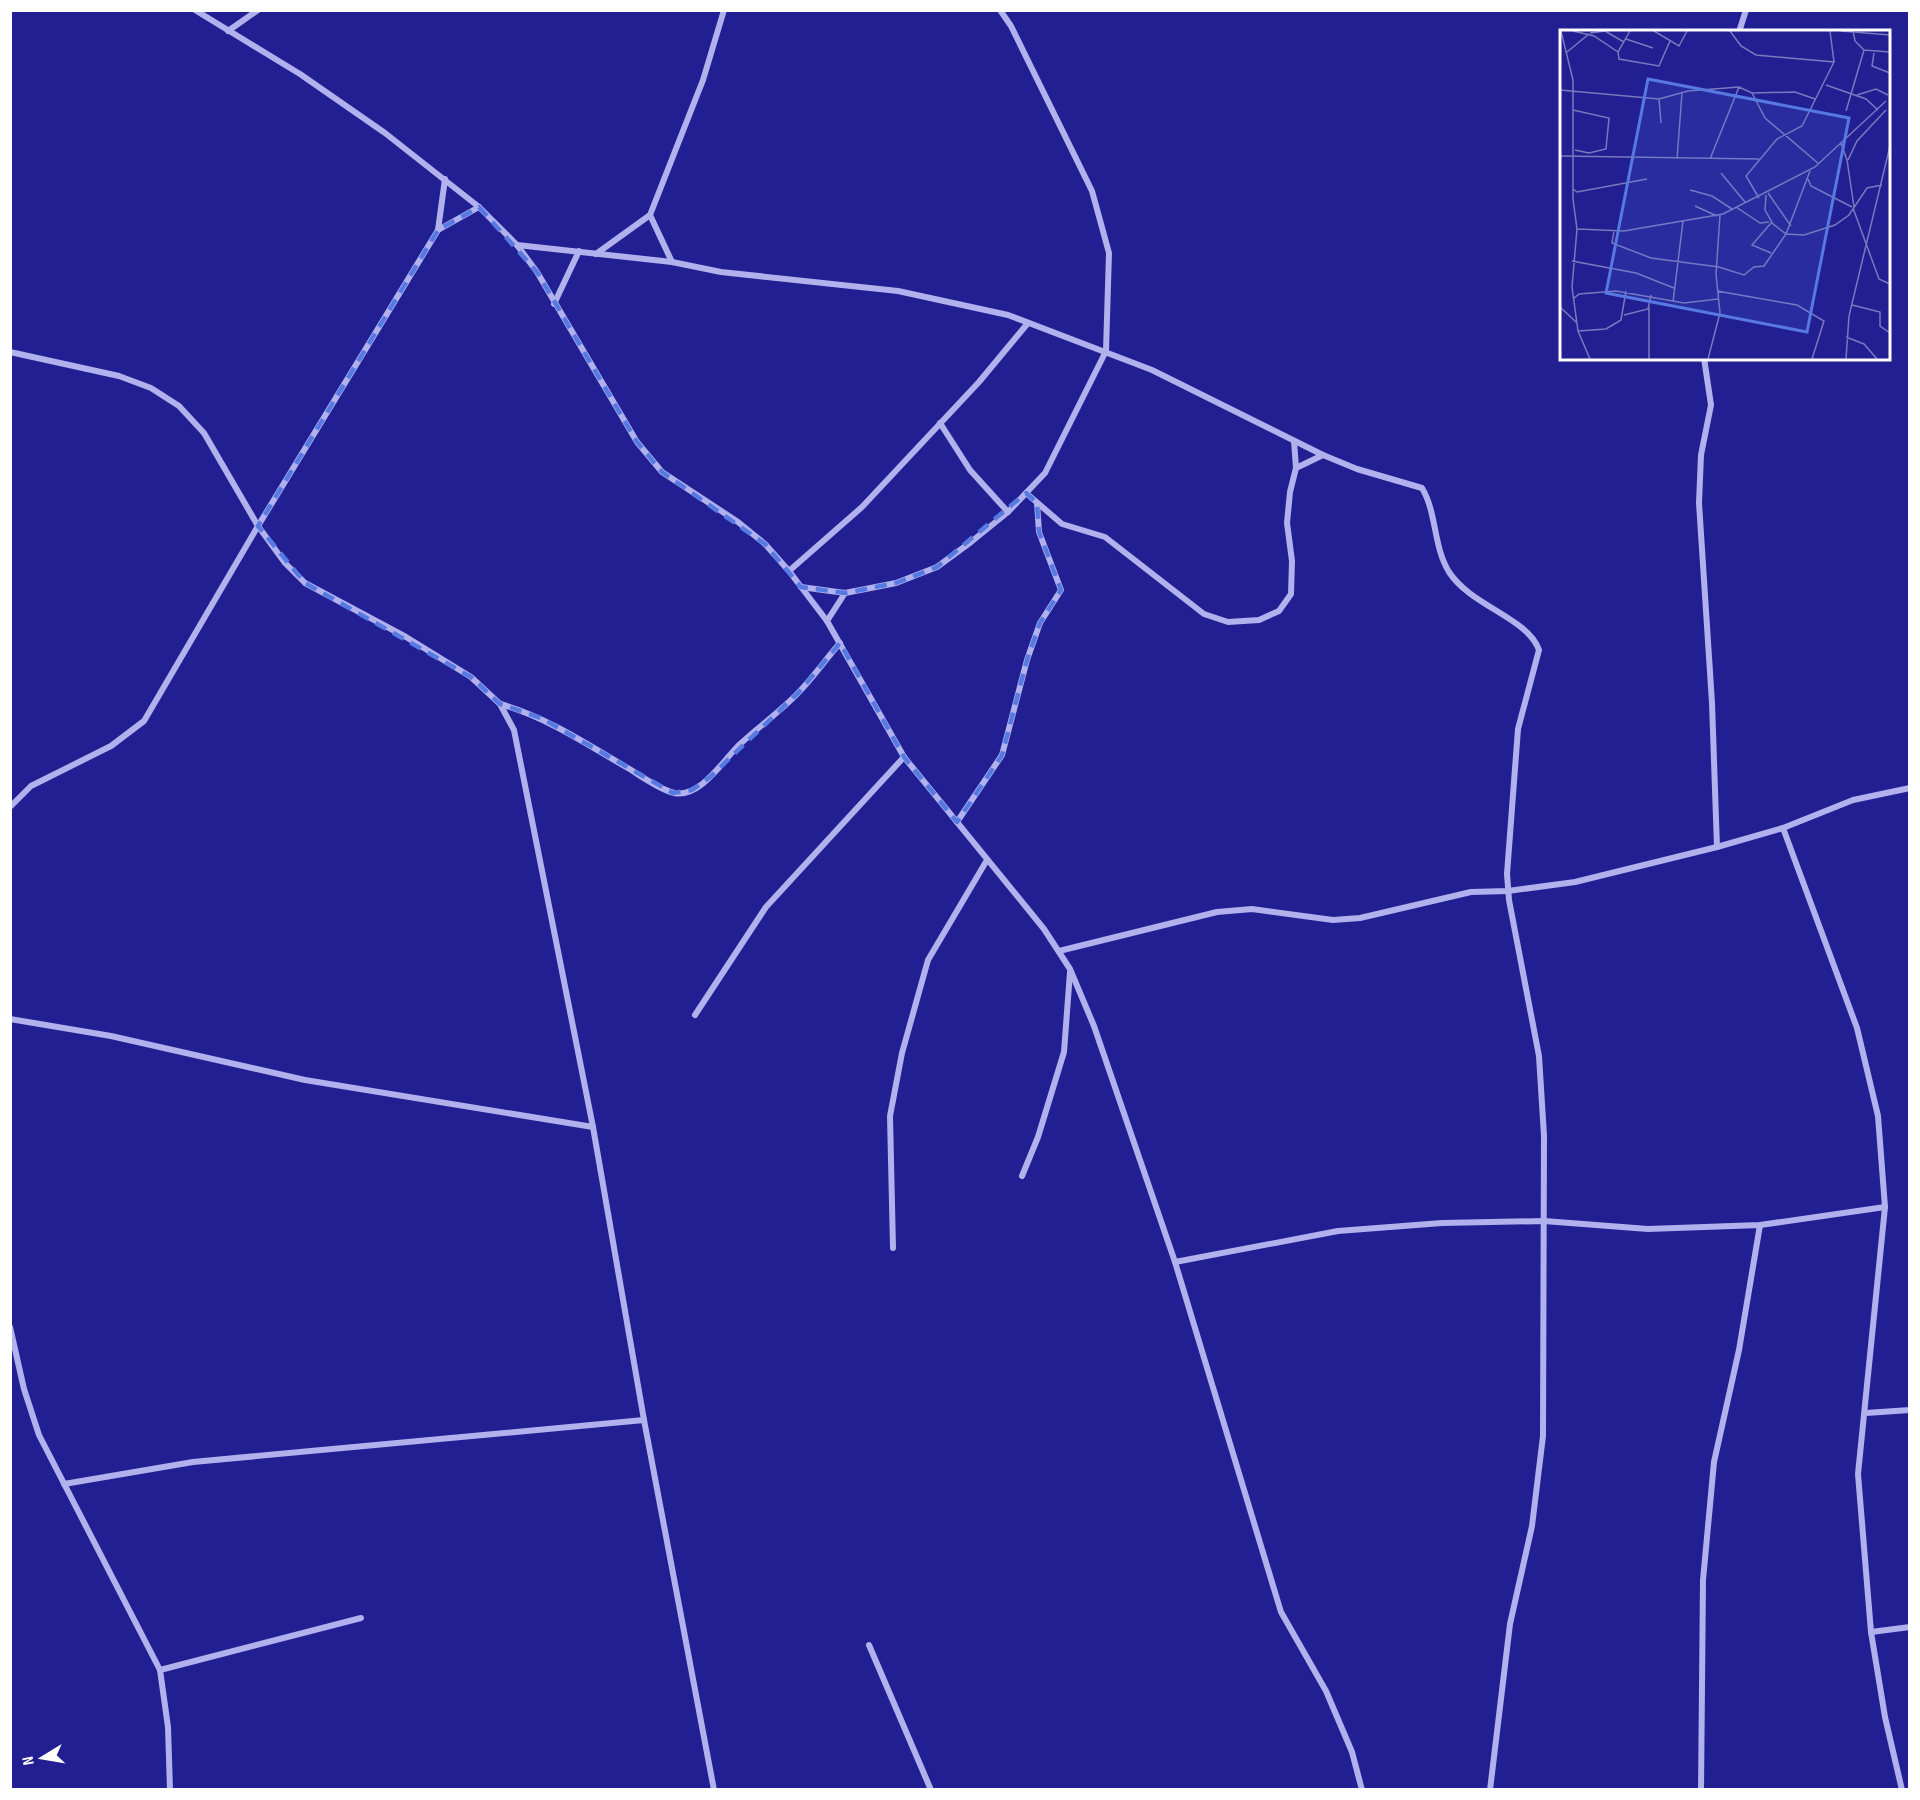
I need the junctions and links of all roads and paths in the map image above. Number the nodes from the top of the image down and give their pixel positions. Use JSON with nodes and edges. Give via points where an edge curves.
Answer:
{"nodes":[{"id":1,"x":195,"y":10,"type":"edge"},
{"id":2,"x":258,"y":10,"type":"edge"},
{"id":3,"x":724,"y":10,"type":"edge"},
{"id":4,"x":1000,"y":10,"type":"edge"},
{"id":5,"x":1746,"y":10,"type":"edge"},
{"id":6,"x":1740,"y":30,"type":"edge"},
{"id":7,"x":228,"y":31,"type":"junction"},
{"id":8,"x":445,"y":179,"type":"junction"},
{"id":9,"x":479,"y":207,"type":"junction"},
{"id":10,"x":650,"y":215,"type":"junction"},
{"id":11,"x":438,"y":230,"type":"junction"},
{"id":12,"x":516,"y":245,"type":"junction"},
{"id":13,"x":579,"y":251,"type":"junction"},
{"id":14,"x":596,"y":254,"type":"junction"},
{"id":15,"x":672,"y":262,"type":"junction"},
{"id":16,"x":554,"y":304,"type":"junction"},
{"id":17,"x":1028,"y":322,"type":"junction"},
{"id":18,"x":1106,"y":351,"type":"junction"},
{"id":19,"x":10,"y":352,"type":"edge"},
{"id":20,"x":1704,"y":360,"type":"edge"},
{"id":21,"x":940,"y":423,"type":"junction"},
{"id":22,"x":1294,"y":441,"type":"junction"},
{"id":23,"x":1323,"y":455,"type":"junction"},
{"id":24,"x":1296,"y":468,"type":"junction"},
{"id":25,"x":1026,"y":493,"type":"junction"},
{"id":26,"x":1037,"y":503,"type":"junction"},
{"id":27,"x":1008,"y":512,"type":"junction"},
{"id":28,"x":258,"y":526,"type":"junction"},
{"id":29,"x":789,"y":571,"type":"junction"},
{"id":30,"x":801,"y":587,"type":"junction"},
{"id":31,"x":845,"y":593,"type":"junction"},
{"id":32,"x":827,"y":621,"type":"junction"},
{"id":33,"x":840,"y":643,"type":"junction"},
{"id":34,"x":500,"y":704,"type":"junction"},
{"id":35,"x":904,"y":757,"type":"junction"},
{"id":36,"x":1910,"y":788,"type":"edge"},
{"id":37,"x":10,"y":807,"type":"edge"},
{"id":38,"x":957,"y":822,"type":"junction"},
{"id":39,"x":1783,"y":828,"type":"junction"},
{"id":40,"x":1717,"y":847,"type":"junction"},
{"id":41,"x":987,"y":860,"type":"junction"},
{"id":42,"x":1508,"y":891,"type":"junction"},
{"id":43,"x":1059,"y":951,"type":"junction"},
{"id":44,"x":1070,"y":969,"type":"junction"},
{"id":45,"x":695,"y":1015,"type":"dead end"},
{"id":46,"x":10,"y":1019,"type":"edge"},
{"id":47,"x":593,"y":1127,"type":"junction"},
{"id":48,"x":1022,"y":1176,"type":"dead end"},
{"id":49,"x":1886,"y":1207,"type":"junction"},
{"id":50,"x":1544,"y":1221,"type":"junction"},
{"id":51,"x":1760,"y":1225,"type":"junction"},
{"id":52,"x":893,"y":1248,"type":"dead end"},
{"id":53,"x":1174,"y":1262,"type":"junction"},
{"id":54,"x":10,"y":1327,"type":"edge"},
{"id":55,"x":1910,"y":1410,"type":"edge"},
{"id":56,"x":1866,"y":1413,"type":"junction"},
{"id":57,"x":644,"y":1420,"type":"junction"},
{"id":58,"x":64,"y":1484,"type":"junction"},
{"id":59,"x":361,"y":1618,"type":"dead end"},
{"id":60,"x":1910,"y":1627,"type":"edge"},
{"id":61,"x":1871,"y":1632,"type":"junction"},
{"id":62,"x":869,"y":1645,"type":"dead end"},
{"id":63,"x":160,"y":1670,"type":"junction"},
{"id":64,"x":170,"y":1790,"type":"edge"},
{"id":65,"x":714,"y":1790,"type":"edge"},
{"id":66,"x":930,"y":1790,"type":"edge"},
{"id":67,"x":1362,"y":1790,"type":"edge"},
{"id":68,"x":1490,"y":1790,"type":"edge"},
{"id":69,"x":1701,"y":1790,"type":"edge"},
{"id":70,"x":1902,"y":1790,"type":"edge"}],
"edges":[{"from":1,"to":7,"type":"street"},
{"from":2,"to":7,"type":"street"},
{"from":3,"to":10,"type":"street","via":[[703,80]]},
{"from":4,"to":18,"type":"street","via":[[1092,191],[1109,253]]},
{"from":5,"to":6,"type":"street"},
{"from":7,"to":8,"type":"street","via":[[352,109]]},
{"from":8,"to":9,"type":"street"},
{"from":8,"to":11,"type":"street"},
{"from":9,"to":11,"type":"street"},
{"from":9,"to":12,"type":"street"},
{"from":10,"to":14,"type":"street"},
{"from":10,"to":15,"type":"street"},
{"from":11,"to":28,"type":"street"},
{"from":12,"to":13,"type":"street"},
{"from":12,"to":16,"type":"street","via":[[537,272]]},
{"from":13,"to":14,"type":"street"},
{"from":13,"to":16,"type":"street"},
{"from":14,"to":15,"type":"street"},
{"from":15,"to":17,"type":"street","via":[[721,272],[898,291]]},
{"from":16,"to":29,"type":"street","via":[[637,442],[662,472],[738,522]]},
{"from":17,"to":18,"type":"street"},
{"from":17,"to":21,"type":"street"},
{"from":18,"to":22,"type":"street"},
{"from":18,"to":25,"type":"street","via":[[1045,473]]},
{"from":19,"to":28,"type":"street","via":[[119,376],[151,388],[179,406],[204,433]]},
{"from":20,"to":40,"type":"street","via":[[1712,405],[1701,455],[1699,503]]},
{"from":21,"to":27,"type":"street","via":[[970,470]]},
{"from":21,"to":29,"type":"street","via":[[862,507]]},
{"from":22,"to":23,"type":"street"},
{"from":22,"to":24,"type":"street"},
{"from":23,"to":24,"type":"street"},
{"from":23,"to":42,"type":"street","via":[[1422,488],[1449,572],[1474,598],[1535,638],[1538,657],[1518,729]]},
{"from":24,"to":26,"type":"street","via":[[1287,523],[1291,594],[1279,611],[1260,620],[1228,622],[1204,614],[1105,537],[1062,524]]},
{"from":25,"to":26,"type":"street"},
{"from":25,"to":27,"type":"street"},
{"from":26,"to":38,"type":"street","via":[[1039,531],[1061,590],[1040,623],[1002,755]]},
{"from":27,"to":31,"type":"street","via":[[937,567],[896,584]]},
{"from":28,"to":34,"type":"street","via":[[305,583],[471,677]]},
{"from":28,"to":37,"type":"street","via":[[144,721],[111,746],[31,786]]},
{"from":29,"to":30,"type":"street"},
{"from":30,"to":31,"type":"street"},
{"from":30,"to":32,"type":"street"},
{"from":31,"to":32,"type":"street"},
{"from":32,"to":33,"type":"street"},
{"from":33,"to":34,"type":"street","via":[[764,726],[710,777],[683,793],[673,793],[653,783],[541,718]]},
{"from":33,"to":35,"type":"street"},
{"from":34,"to":47,"type":"street","via":[[514,730]]},
{"from":35,"to":38,"type":"street"},
{"from":35,"to":45,"type":"street","via":[[766,906]]},
{"from":36,"to":39,"type":"street","via":[[1852,801]]},
{"from":38,"to":41,"type":"street"},
{"from":39,"to":40,"type":"street"},
{"from":39,"to":49,"type":"street","via":[[1869,1069],[1878,1116]]},
{"from":40,"to":42,"type":"street","via":[[1575,882]]},
{"from":41,"to":43,"type":"street"},
{"from":41,"to":52,"type":"street","via":[[928,960],[902,1053],[890,1116]]},
{"from":42,"to":43,"type":"street","via":[[1471,892],[1360,918],[1334,920],[1260,910],[1216,912]]},
{"from":42,"to":50,"type":"street","via":[[1539,1056]]},
{"from":43,"to":44,"type":"street"},
{"from":44,"to":48,"type":"street","via":[[1064,1052]]},
{"from":44,"to":53,"type":"street","via":[[1094,1026]]},
{"from":46,"to":47,"type":"street","via":[[111,1036],[305,1080]]},
{"from":47,"to":57,"type":"street"},
{"from":49,"to":51,"type":"street"},
{"from":49,"to":56,"type":"street"},
{"from":50,"to":51,"type":"street","via":[[1648,1229]]},
{"from":50,"to":53,"type":"street","via":[[1338,1231]]},
{"from":50,"to":68,"type":"street","via":[[1544,1436],[1510,1624]]},
{"from":51,"to":69,"type":"street","via":[[1739,1350],[1713,1462],[1703,1580]]},
{"from":53,"to":67,"type":"street","via":[[1281,1612],[1326,1691],[1352,1752]]},
{"from":54,"to":58,"type":"street","via":[[39,1435]]},
{"from":55,"to":56,"type":"street"},
{"from":56,"to":61,"type":"street","via":[[1858,1474]]},
{"from":57,"to":58,"type":"street","via":[[192,1462]]},
{"from":57,"to":65,"type":"street"},
{"from":58,"to":63,"type":"street"},
{"from":59,"to":63,"type":"street"},
{"from":60,"to":61,"type":"street"},
{"from":61,"to":70,"type":"street"},
{"from":62,"to":66,"type":"street"},
{"from":63,"to":64,"type":"street","via":[[168,1727]]}]}
